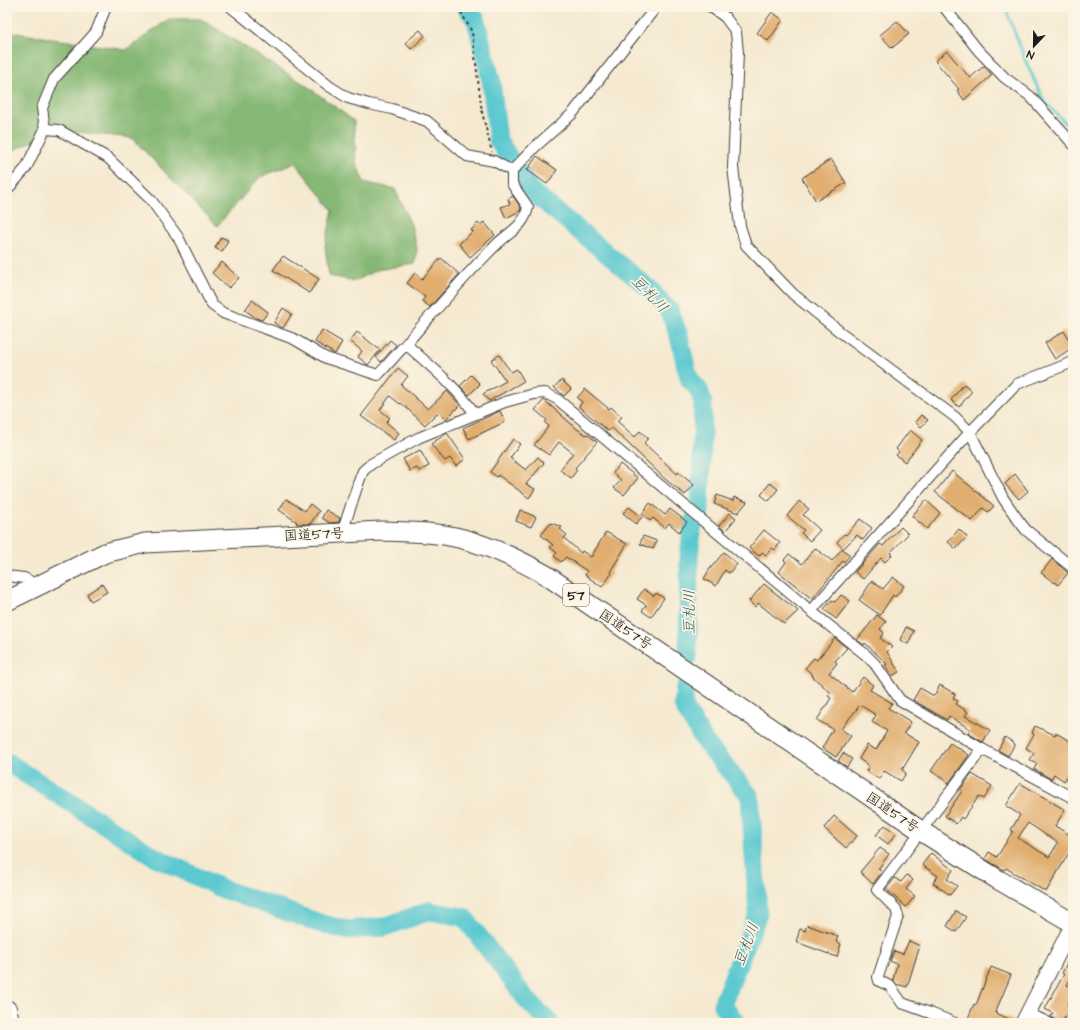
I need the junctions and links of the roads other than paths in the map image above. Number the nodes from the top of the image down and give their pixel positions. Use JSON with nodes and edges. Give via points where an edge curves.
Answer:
{"nodes":[{"id":1,"x":106,"y":7,"type":"edge"},
{"id":2,"x":231,"y":7,"type":"edge"},
{"id":3,"x":656,"y":7,"type":"edge"},
{"id":4,"x":711,"y":7,"type":"edge"},
{"id":5,"x":944,"y":7,"type":"edge"},
{"id":6,"x":45,"y":129,"type":"junction"},
{"id":7,"x":1073,"y":144,"type":"edge"},
{"id":8,"x":512,"y":171,"type":"junction"},
{"id":9,"x":7,"y":190,"type":"edge"},
{"id":10,"x":407,"y":345,"type":"junction"},
{"id":11,"x":1073,"y":362,"type":"edge"},
{"id":12,"x":475,"y":414,"type":"junction"},
{"id":13,"x":970,"y":432,"type":"junction"},
{"id":14,"x":342,"y":533,"type":"junction"},
{"id":15,"x":1073,"y":568,"type":"edge"},
{"id":16,"x":7,"y":576,"type":"edge"},
{"id":17,"x":37,"y":585,"type":"junction"},
{"id":18,"x":7,"y":600,"type":"edge"},
{"id":19,"x":810,"y":611,"type":"junction"},
{"id":20,"x":982,"y":749,"type":"junction"},
{"id":21,"x":1073,"y":798,"type":"edge"},
{"id":22,"x":921,"y":831,"type":"junction"},
{"id":23,"x":1073,"y":923,"type":"edge"},
{"id":24,"x":7,"y":1010,"type":"edge"},
{"id":25,"x":1026,"y":1018,"type":"edge"},
{"id":26,"x":10,"y":1023,"type":"edge"},
{"id":27,"x":955,"y":1023,"type":"edge"},
{"id":28,"x":1048,"y":1023,"type":"edge"}],
"edges":[{"from":1,"to":6,"type":"street","via":[[96,32],[54,79],[42,108]]},
{"from":2,"to":8,"type":"street","via":[[329,86],[348,98],[427,121],[467,156],[494,161]]},
{"from":3,"to":8,"type":"street","via":[[572,114]]},
{"from":4,"to":13,"type":"street","via":[[725,17],[736,32],[738,53],[732,167],[740,226],[746,245],[793,294],[955,417]]},
{"from":5,"to":7,"type":"street","via":[[978,50],[1005,78],[1030,96]]},
{"from":6,"to":9,"type":"street","via":[[26,168]]},
{"from":6,"to":10,"type":"street","via":[[59,130],[108,158],[151,200],[178,237],[212,305],[223,314],[294,339],[326,358],[378,375]]},
{"from":8,"to":10,"type":"street","via":[[512,184],[528,207],[526,217],[437,306]]},
{"from":10,"to":12,"type":"street","via":[[468,403]]},
{"from":11,"to":13,"type":"street","via":[[1017,384]]},
{"from":12,"to":14,"type":"street","via":[[418,438],[363,471]]},
{"from":12,"to":19,"type":"street","via":[[534,394],[544,393],[557,399]]},
{"from":13,"to":15,"type":"street","via":[[1003,498],[1016,517],[1026,530]]},
{"from":13,"to":19,"type":"street"},
{"from":14,"to":17,"type":"highway","name":"国道57号","number":"57","via":[[145,543],[105,553]]},
{"from":14,"to":22,"type":"highway","name":"国道57号","number":"57","via":[[408,532],[452,536],[472,541],[519,560],[616,622]]},
{"from":16,"to":17,"type":"street","via":[[24,578]]},
{"from":17,"to":18,"type":"highway","name":"国道57号","number":"57"},
{"from":19,"to":20,"type":"street","via":[[870,660],[900,700]]},
{"from":20,"to":21,"type":"street"},
{"from":20,"to":22,"type":"street"},
{"from":22,"to":23,"type":"highway","name":"国道57号","number":"57"},
{"from":22,"to":27,"type":"street","via":[[877,890],[896,909],[898,916],[878,977],[879,981],[890,986],[902,1003]]},
{"from":23,"to":25,"type":"main road"},
{"from":24,"to":26,"type":"highway"},
{"from":25,"to":28,"type":"street"}]}
